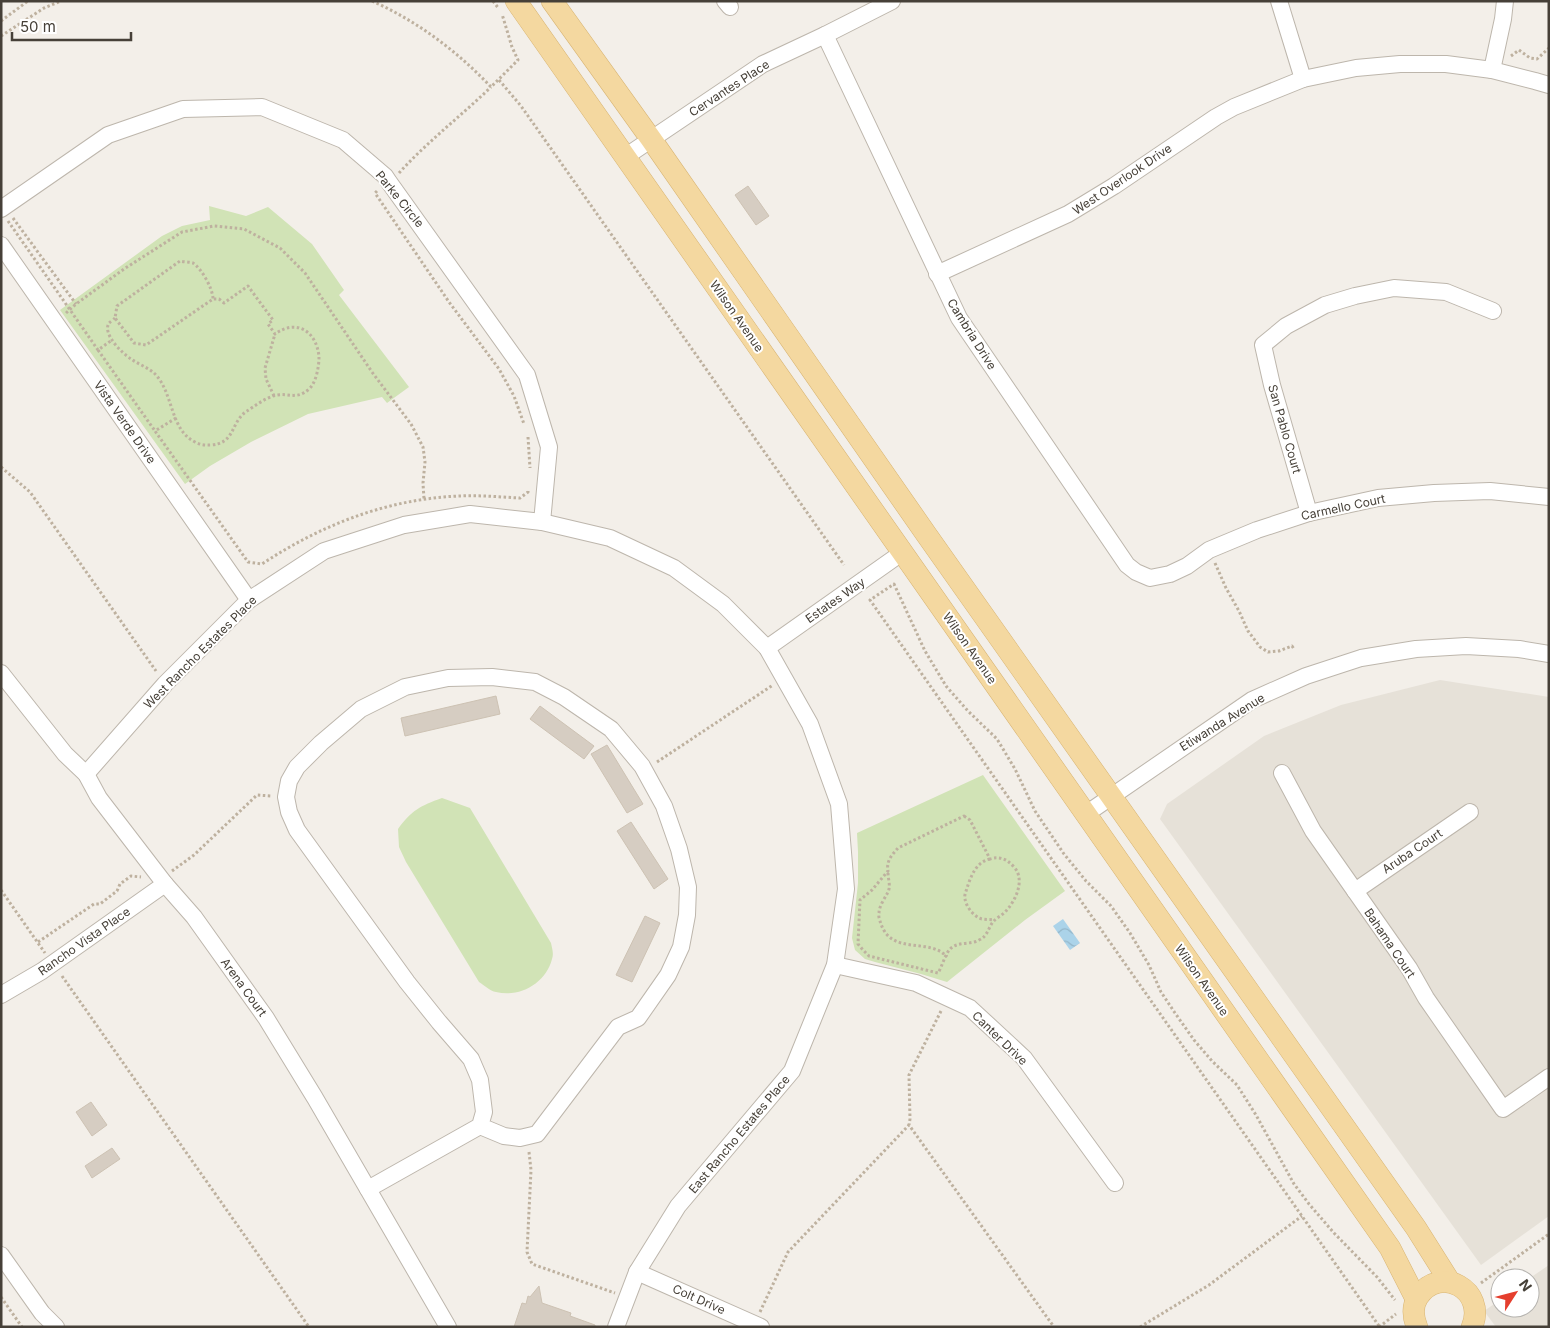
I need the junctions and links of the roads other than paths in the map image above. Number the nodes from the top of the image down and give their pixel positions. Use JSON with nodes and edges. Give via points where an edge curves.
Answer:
{"nodes":[{"id":1,"x":516,"y":1,"type":"edge"},
{"id":2,"x":552,"y":1,"type":"edge"},
{"id":3,"x":892,"y":1,"type":"edge"},
{"id":4,"x":1279,"y":1,"type":"edge"},
{"id":5,"x":1504,"y":1,"type":"edge"},
{"id":6,"x":825,"y":35,"type":"junction"},
{"id":7,"x":1492,"y":70,"type":"junction"},
{"id":8,"x":1303,"y":78,"type":"junction"},
{"id":9,"x":1549,"y":86,"type":"edge"},
{"id":10,"x":651,"y":139,"type":"junction"},
{"id":11,"x":625,"y":157,"type":"junction"},
{"id":12,"x":4,"y":212,"type":"edge"},
{"id":13,"x":1,"y":244,"type":"edge"},
{"id":14,"x":937,"y":274,"type":"junction"},
{"id":15,"x":1493,"y":311,"type":"dead end"},
{"id":16,"x":1549,"y":497,"type":"edge"},
{"id":17,"x":1308,"y":512,"type":"junction"},
{"id":18,"x":542,"y":522,"type":"junction"},
{"id":19,"x":903,"y":552,"type":"junction"},
{"id":20,"x":1150,"y":578,"type":"joint"},
{"id":21,"x":249,"y":600,"type":"junction"},
{"id":22,"x":767,"y":648,"type":"junction"},
{"id":23,"x":1549,"y":654,"type":"edge"},
{"id":24,"x":1,"y":673,"type":"edge"},
{"id":25,"x":1282,"y":773,"type":"dead end"},
{"id":26,"x":86,"y":774,"type":"junction"},
{"id":27,"x":1111,"y":796,"type":"junction"},
{"id":28,"x":1470,"y":812,"type":"dead end"},
{"id":29,"x":1086,"y":814,"type":"junction"},
{"id":30,"x":165,"y":884,"type":"junction"},
{"id":31,"x":1355,"y":891,"type":"junction"},
{"id":32,"x":835,"y":965,"type":"junction"},
{"id":33,"x":1,"y":995,"type":"edge"},
{"id":34,"x":1549,"y":1077,"type":"edge"},
{"id":35,"x":480,"y":1126,"type":"junction"},
{"id":36,"x":1115,"y":1183,"type":"dead end"},
{"id":37,"x":368,"y":1188,"type":"junction"},
{"id":38,"x":1,"y":1254,"type":"edge"},
{"id":39,"x":636,"y":1272,"type":"junction"},
{"id":40,"x":1450,"y":1282,"type":"junction"},
{"id":41,"x":1409,"y":1314,"type":"edge"},
{"id":42,"x":1476,"y":1324,"type":"edge"},
{"id":43,"x":758,"y":1325,"type":"edge"},
{"id":44,"x":56,"y":1327,"type":"edge"},
{"id":45,"x":448,"y":1327,"type":"edge"},
{"id":46,"x":616,"y":1327,"type":"edge"}],
"edges":[{"from":1,"to":11,"type":"main road","name":"Wilson Avenue"},
{"from":2,"to":10,"type":"main road"},
{"from":3,"to":6,"type":"street","name":"Cervantes Place"},
{"from":4,"to":8,"type":"street"},
{"from":5,"to":7,"type":"street"},
{"from":6,"to":10,"type":"street","name":"Cervantes Place","via":[[763,64]]},
{"from":6,"to":14,"type":"street","name":"Cambria Drive"},
{"from":7,"to":8,"type":"street","name":"West Overlook Drive","via":[[1446,64],[1400,64]]},
{"from":7,"to":9,"type":"street","name":"West Overlook Drive"},
{"from":8,"to":14,"type":"street","name":"West Overlook Drive","via":[[1216,117],[1068,214]]},
{"from":10,"to":11,"type":"street","name":"Cervantes Place"},
{"from":10,"to":27,"type":"main road"},
{"from":11,"to":19,"type":"main road","name":"Wilson Avenue"},
{"from":12,"to":18,"type":"street","name":"Parke Circle","via":[[108,135],[183,109],[262,107],[343,140],[385,176],[527,375],[549,446]]},
{"from":13,"to":21,"type":"street","name":"Vista Verde Drive"},
{"from":14,"to":20,"type":"street","name":"Cambria Drive","via":[[959,318],[1127,564]]},
{"from":15,"to":17,"type":"street","name":"San Pablo Court","via":[[1446,292],[1394,288],[1325,305],[1286,326],[1263,344]]},
{"from":16,"to":17,"type":"street","name":"Carmello Court","via":[[1490,491],[1434,493],[1378,498]]},
{"from":17,"to":20,"type":"street","name":"Carmello Court","via":[[1209,550],[1170,574]]},
{"from":18,"to":21,"type":"street","name":"West Rancho Estates Place","via":[[470,514],[404,525],[324,551]]},
{"from":18,"to":22,"type":"street","name":"West Rancho Estates Place","via":[[610,538],[674,568],[723,604]]},
{"from":19,"to":22,"type":"street","name":"Estates Way"},
{"from":19,"to":29,"type":"main road","name":"Wilson Avenue"},
{"from":21,"to":26,"type":"street","name":"West Rancho Estates Place","via":[[165,684]]},
{"from":22,"to":32,"type":"street","name":"East Rancho Estates Place","via":[[810,724],[839,804],[846,890]]},
{"from":23,"to":27,"type":"street","name":"Etiwanda Avenue","via":[[1466,646],[1416,649],[1362,658],[1324,670],[1252,700]]},
{"from":24,"to":26,"type":"street","name":"Arena Court","via":[[65,754]]},
{"from":25,"to":31,"type":"street","name":"Bahama Court","via":[[1313,830]]},
{"from":26,"to":30,"type":"street","name":"Arena Court","via":[[99,798]]},
{"from":27,"to":29,"type":"street","name":"Etiwanda Avenue"},
{"from":27,"to":40,"type":"main road","via":[[1416,1228]]},
{"from":28,"to":31,"type":"street","name":"Aruba Court"},
{"from":29,"to":41,"type":"main road","name":"Wilson Avenue","via":[[1390,1248]]},
{"from":30,"to":33,"type":"street","name":"Rancho Vista Place","via":[[53,964]]},
{"from":30,"to":37,"type":"street","name":"Arena Court","via":[[194,917],[266,1018]]},
{"from":31,"to":34,"type":"street","name":"Bahama Court","via":[[1503,1109]]},
{"from":32,"to":36,"type":"street","name":"Canter Drive","via":[[916,983],[970,1008],[1024,1058]]},
{"from":32,"to":39,"type":"street","name":"East Rancho Estates Place","via":[[792,1071],[678,1206]]},
{"from":35,"to":35,"type":"street","via":[[484,1112],[480,1080],[471,1059],[407,982],[297,830],[288,812],[286,797],[289,781],[297,767],[361,709],[405,687],[448,678],[492,677],[535,682],[611,729],[644,770],[664,806],[688,887],[681,947],[668,975],[638,1018],[618,1027],[537,1134],[520,1138],[504,1136]]},
{"from":35,"to":37,"type":"street"},
{"from":37,"to":45,"type":"street","name":"Arena Court"},
{"from":38,"to":44,"type":"street","via":[[42,1313]]},
{"from":39,"to":43,"type":"street","name":"Colt Drive"},
{"from":39,"to":46,"type":"street","name":"East Rancho Estates Place"},
{"from":40,"to":41,"type":"main road","via":[[1439,1282],[1422,1291]]},
{"from":40,"to":42,"type":"main road","via":[[1467,1292],[1473,1300]]}]}
